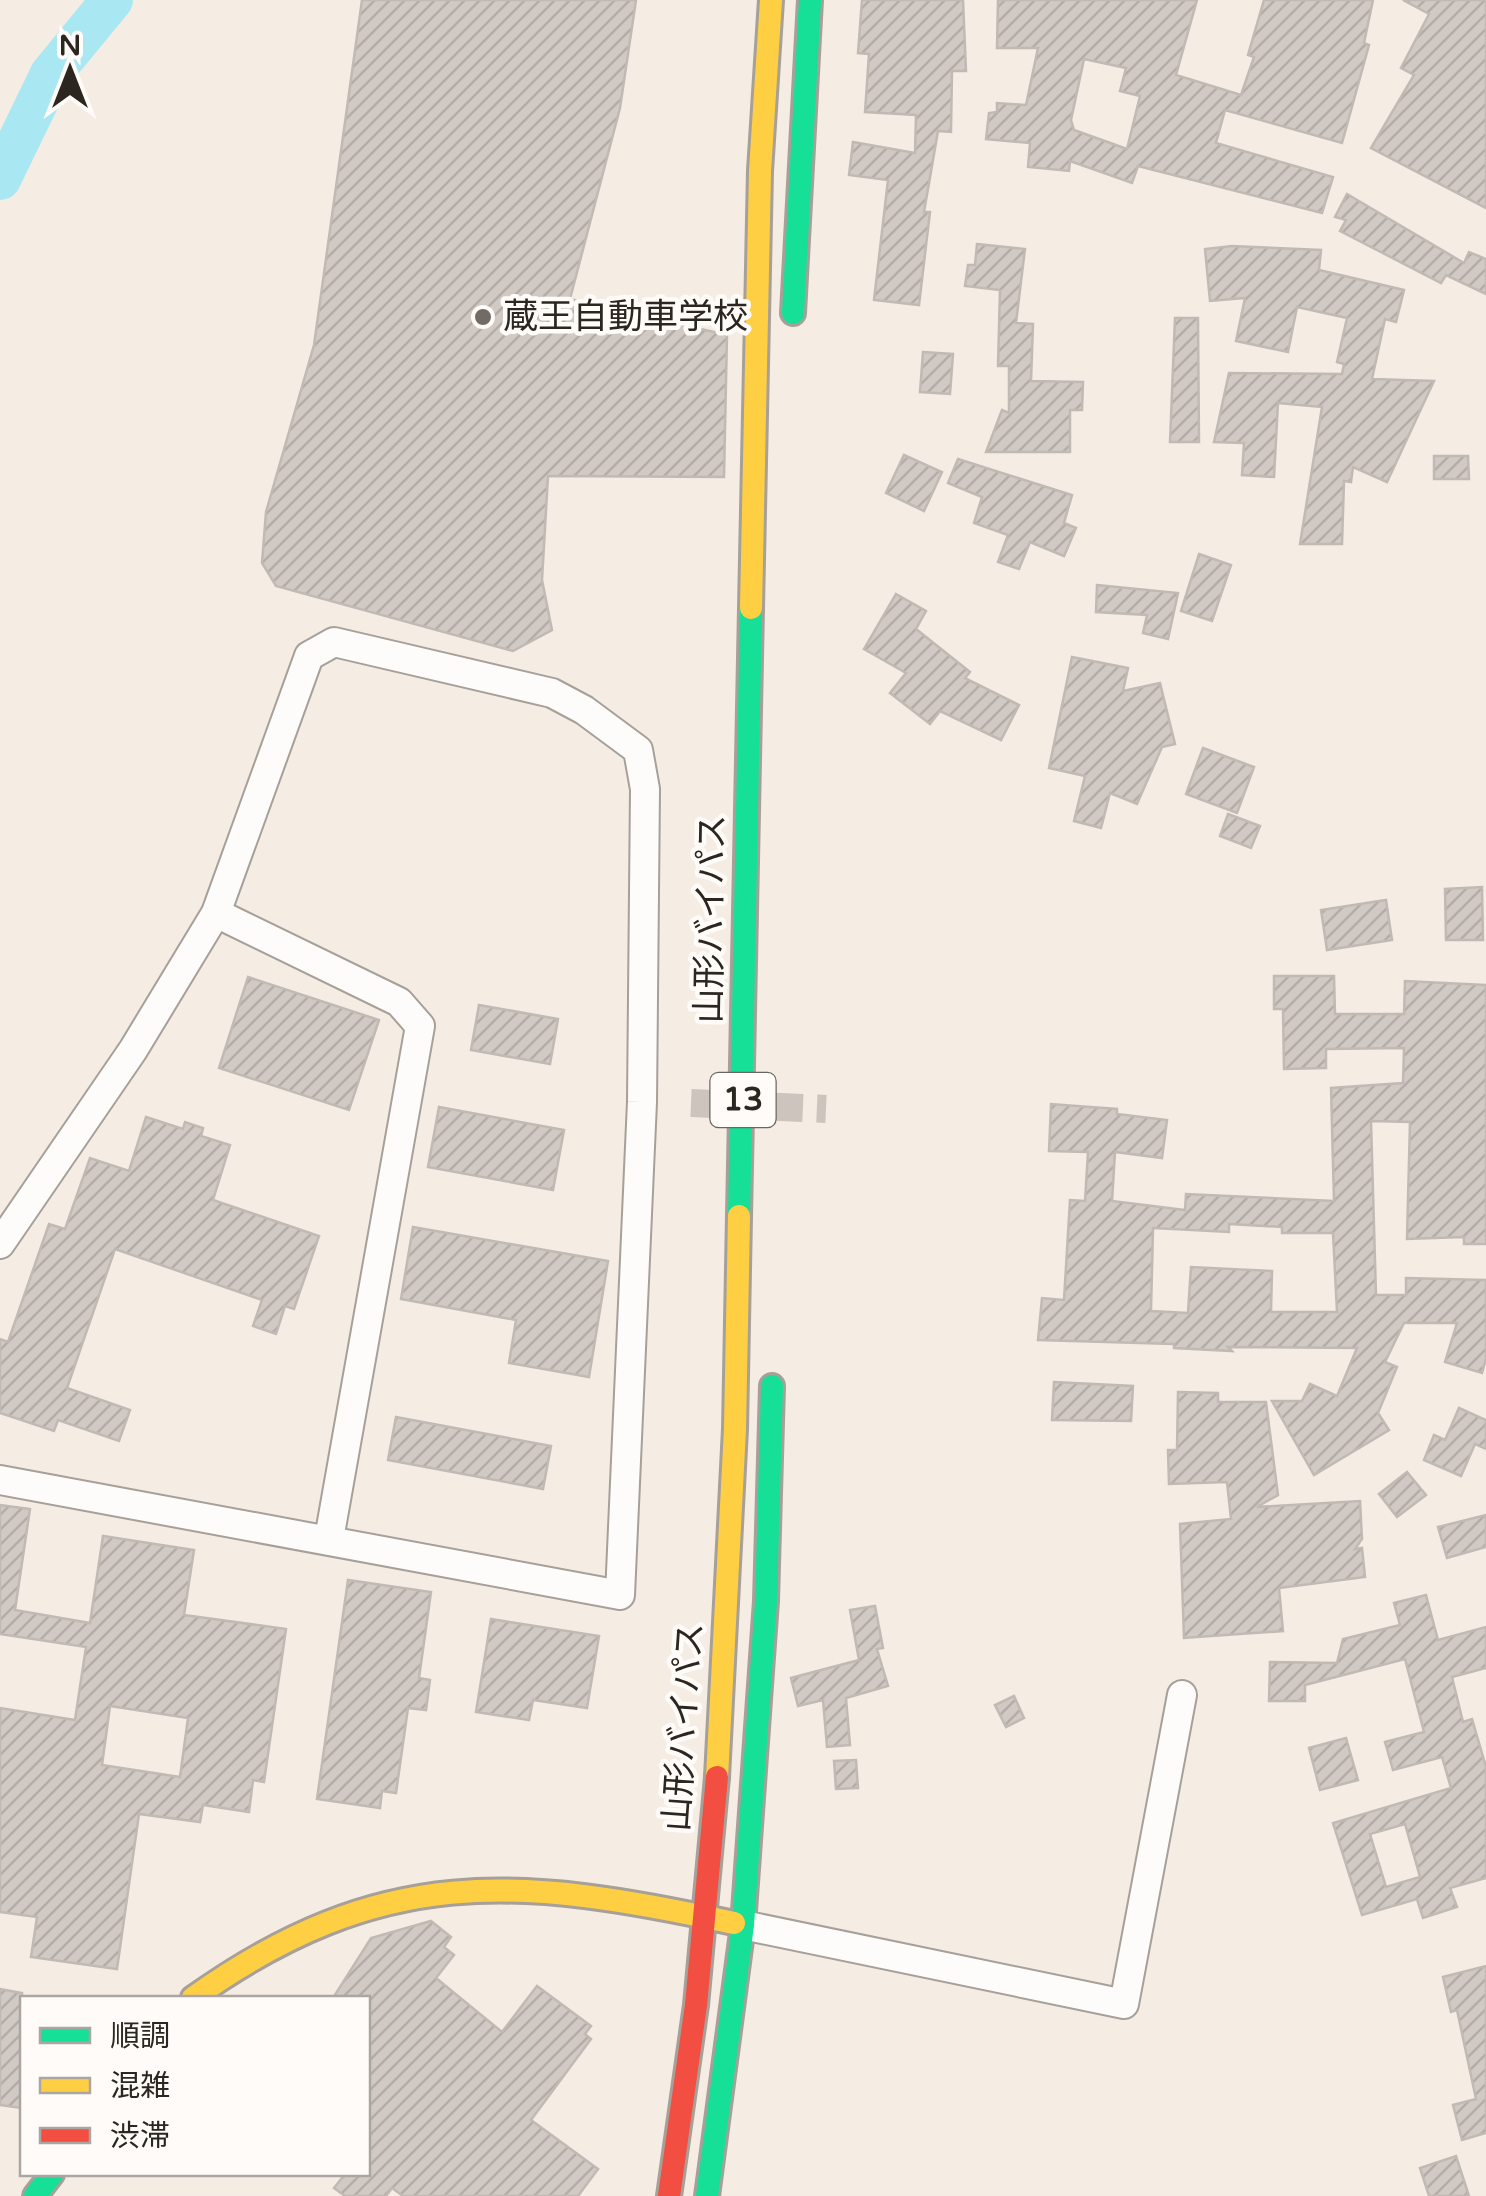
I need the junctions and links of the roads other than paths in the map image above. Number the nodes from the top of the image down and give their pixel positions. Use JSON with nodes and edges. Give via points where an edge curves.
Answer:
{"nodes":[{"id":1,"x":772,"y":0,"type":"edge"},
{"id":2,"x":810,"y":0,"type":"edge"},
{"id":3,"x":791,"y":341,"type":"dead end"},
{"id":4,"x":216,"y":914,"type":"junction"},
{"id":5,"x":0,"y":1244,"type":"edge"},
{"id":6,"x":772,"y":1364,"type":"dead end"},
{"id":7,"x":0,"y":1480,"type":"edge"},
{"id":8,"x":329,"y":1538,"type":"junction"},
{"id":9,"x":1182,"y":1696,"type":"dead end"},
{"id":10,"x":706,"y":1916,"type":"junction"},
{"id":11,"x":742,"y":1924,"type":"junction"},
{"id":12,"x":196,"y":1996,"type":"edge"},
{"id":13,"x":50,"y":2176,"type":"edge"},
{"id":14,"x":35,"y":2196,"type":"edge"},
{"id":15,"x":669,"y":2196,"type":"edge"},
{"id":16,"x":706,"y":2196,"type":"edge"}],
"edges":[{"from":1,"to":10,"type":"main road","name":"山形バイパス","number":"13","via":[[760,171],[735,1430]]},
{"from":2,"to":3,"type":"main road"},
{"from":4,"to":5,"type":"street","via":[[133,1050]]},
{"from":4,"to":8,"type":"street","via":[[399,1002],[420,1026]]},
{"from":4,"to":8,"type":"street","via":[[310,656],[334,642],[552,693],[638,750],[645,788],[642,1102],[620,1596]]},
{"from":6,"to":11,"type":"main road","name":"山形バイパス","via":[[766,1601]]},
{"from":7,"to":8,"type":"street"},
{"from":9,"to":11,"type":"street","via":[[1124,2004]]},
{"from":10,"to":11,"type":"main road"},
{"from":10,"to":12,"type":"main road","via":[[518,1891],[444,1892],[381,1902],[308,1928]]},
{"from":10,"to":15,"type":"main road","name":"山形バイパス","number":"13"},
{"from":11,"to":16,"type":"main road","name":"山形バイパス"},
{"from":13,"to":14,"type":"main road"}]}
